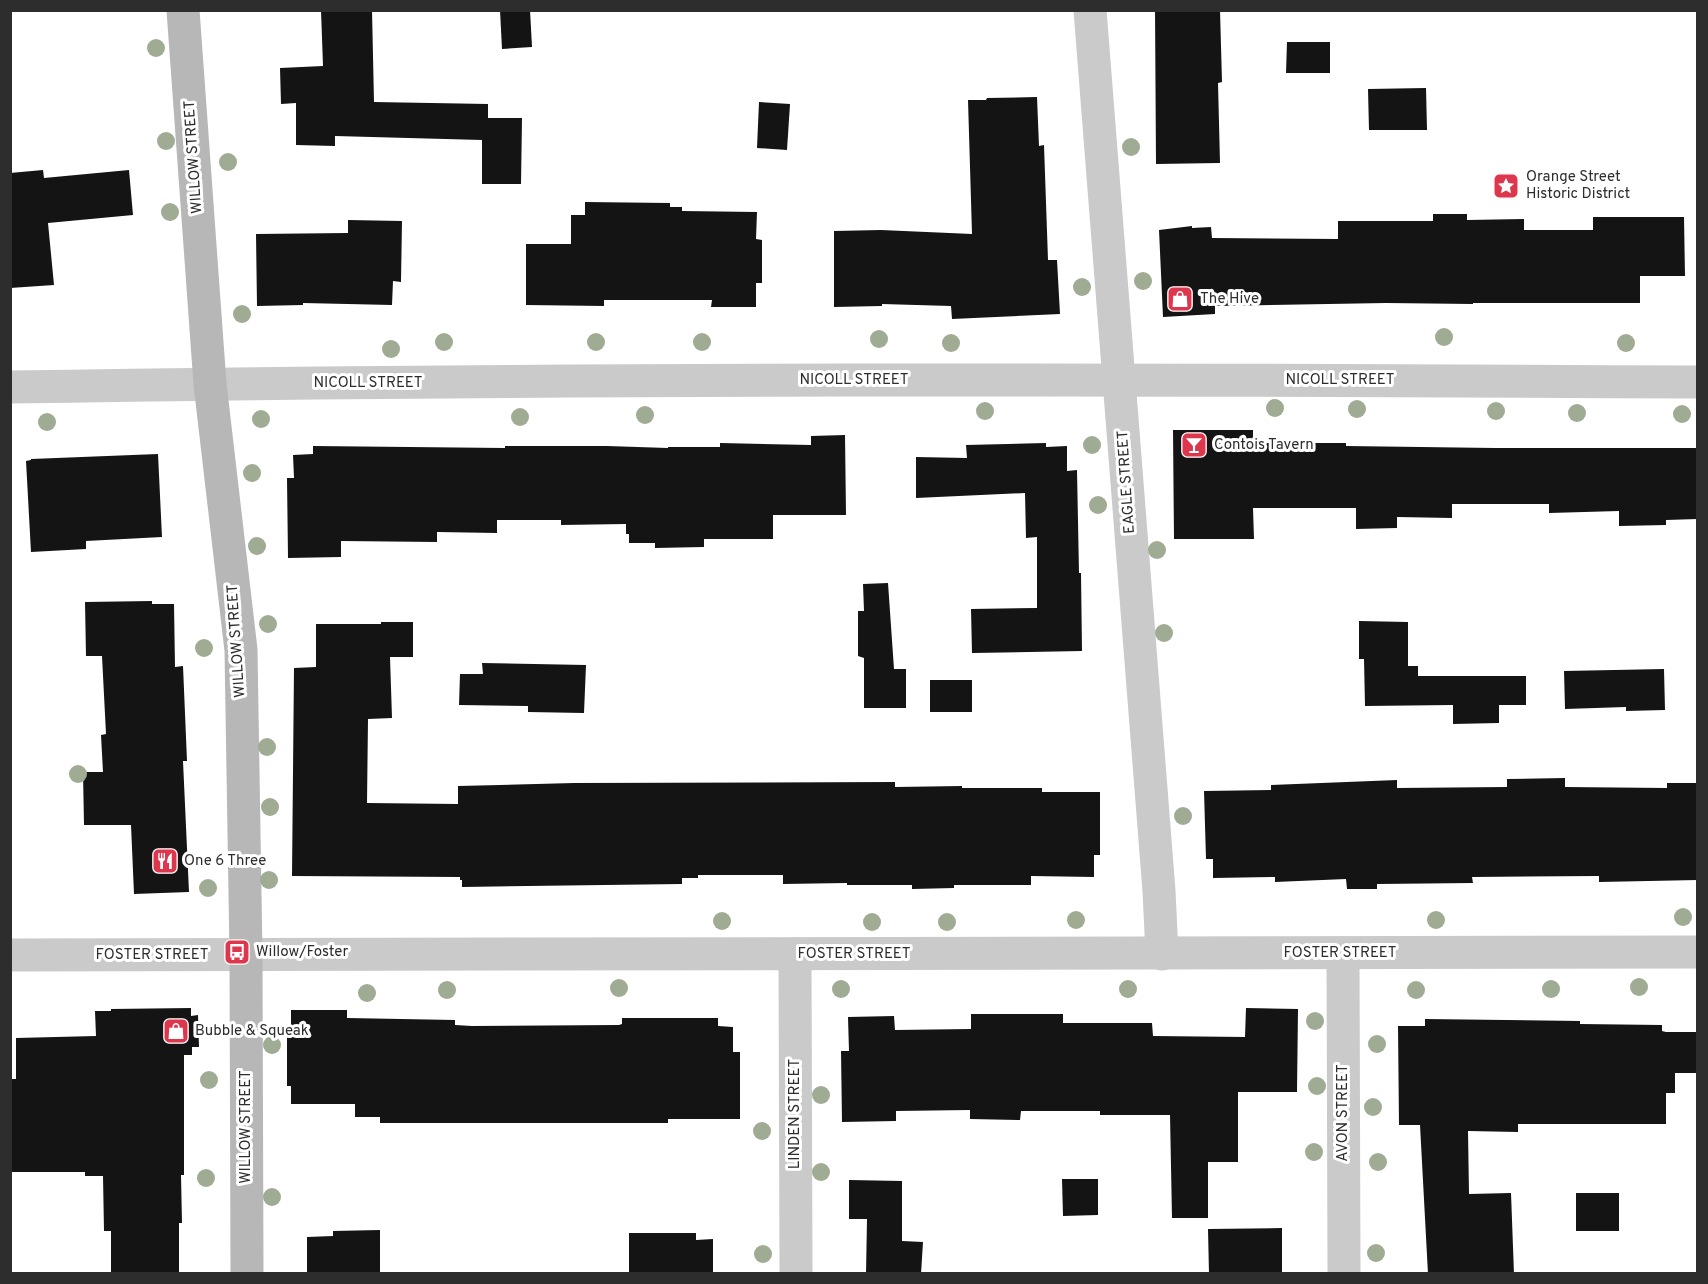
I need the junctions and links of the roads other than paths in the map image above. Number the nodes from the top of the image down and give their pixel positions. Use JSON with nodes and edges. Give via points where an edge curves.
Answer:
{"nodes":[{"id":1,"x":183,"y":10,"type":"edge"},
{"id":2,"x":1090,"y":10,"type":"edge"},
{"id":3,"x":1119,"y":379,"type":"junction"},
{"id":4,"x":1698,"y":382,"type":"edge"},
{"id":5,"x":210,"y":384,"type":"junction"},
{"id":6,"x":10,"y":387,"type":"edge"},
{"id":7,"x":1698,"y":952,"type":"edge"},
{"id":8,"x":1343,"y":953,"type":"junction"},
{"id":9,"x":246,"y":954,"type":"junction"},
{"id":10,"x":795,"y":954,"type":"junction"},
{"id":11,"x":1161,"y":954,"type":"junction"},
{"id":12,"x":10,"y":955,"type":"edge"},
{"id":13,"x":247,"y":1274,"type":"edge"},
{"id":14,"x":796,"y":1274,"type":"edge"},
{"id":15,"x":1344,"y":1274,"type":"edge"}],
"edges":[{"from":1,"to":5,"type":"main road","name":"WILLOW STREET"},
{"from":2,"to":3,"type":"street","name":"EAGLE STREET"},
{"from":3,"to":4,"type":"street","name":"NICOLL STREET"},
{"from":3,"to":5,"type":"street","name":"NICOLL STREET"},
{"from":3,"to":11,"type":"street","name":"EAGLE STREET"},
{"from":5,"to":6,"type":"street","name":"NICOLL STREET"},
{"from":5,"to":9,"type":"main road","name":"WILLOW STREET","via":[[241,650]]},
{"from":7,"to":8,"type":"street","name":"FOSTER STREET"},
{"from":8,"to":11,"type":"street","name":"FOSTER STREET"},
{"from":8,"to":15,"type":"street","name":"AVON STREET"},
{"from":9,"to":10,"type":"street","name":"FOSTER STREET"},
{"from":9,"to":12,"type":"street","name":"FOSTER STREET"},
{"from":9,"to":13,"type":"main road","name":"WILLOW STREET"},
{"from":10,"to":11,"type":"street","name":"FOSTER STREET"},
{"from":10,"to":14,"type":"street","name":"LINDEN STREET"}]}
